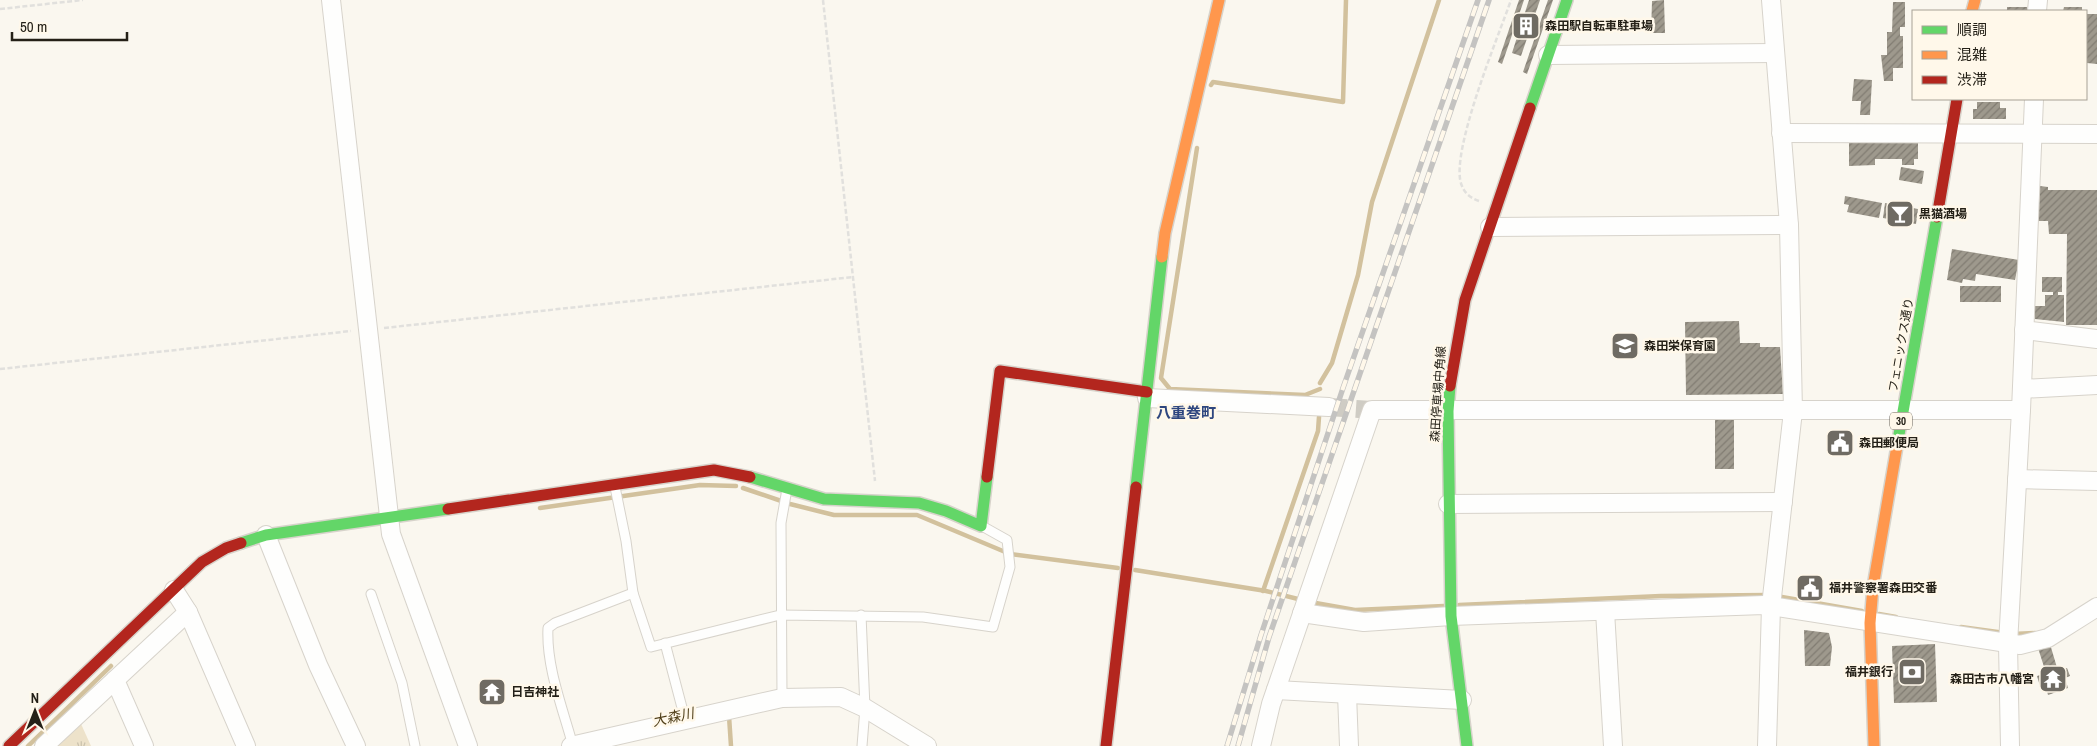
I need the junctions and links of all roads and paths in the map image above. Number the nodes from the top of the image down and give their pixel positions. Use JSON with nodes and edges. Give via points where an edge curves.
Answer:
{"nodes":[{"id":1,"x":83,"y":0,"type":"edge"},
{"id":2,"x":331,"y":0,"type":"edge"},
{"id":3,"x":823,"y":0,"type":"edge"},
{"id":4,"x":1219,"y":0,"type":"edge"},
{"id":5,"x":1511,"y":0,"type":"edge"},
{"id":6,"x":1567,"y":0,"type":"edge"},
{"id":7,"x":1770,"y":0,"type":"edge"},
{"id":8,"x":0,"y":9,"type":"edge"},
{"id":9,"x":1775,"y":53,"type":"junction"},
{"id":10,"x":1548,"y":55,"type":"junction"},
{"id":11,"x":1958,"y":100,"type":"edge"},
{"id":12,"x":2034,"y":100,"type":"edge"},
{"id":13,"x":1781,"y":133,"type":"junction"},
{"id":14,"x":1952,"y":133,"type":"junction"},
{"id":15,"x":2032,"y":134,"type":"junction"},
{"id":16,"x":2097,"y":134,"type":"edge"},
{"id":17,"x":1497,"y":206,"type":"junction"},
{"id":18,"x":1789,"y":225,"type":"junction"},
{"id":19,"x":1490,"y":228,"type":"junction"},
{"id":20,"x":853,"y":277,"type":"junction"},
{"id":21,"x":368,"y":330,"type":"junction"},
{"id":22,"x":2024,"y":330,"type":"junction"},
{"id":23,"x":2097,"y":339,"type":"edge"},
{"id":24,"x":0,"y":370,"type":"edge"},
{"id":25,"x":2097,"y":385,"type":"edge"},
{"id":26,"x":2022,"y":389,"type":"junction"},
{"id":27,"x":1147,"y":395,"type":"junction"},
{"id":28,"x":1329,"y":408,"type":"tunnel mouth"},
{"id":29,"x":2021,"y":410,"type":"junction"},
{"id":30,"x":1448,"y":411,"type":"junction"},
{"id":31,"x":1793,"y":411,"type":"junction"},
{"id":32,"x":1903,"y":412,"type":"junction"},
{"id":33,"x":2017,"y":479,"type":"junction"},
{"id":34,"x":2097,"y":481,"type":"edge"},
{"id":35,"x":615,"y":488,"type":"junction"},
{"id":36,"x":787,"y":492,"type":"junction"},
{"id":37,"x":878,"y":502,"type":"junction"},
{"id":38,"x":1783,"y":502,"type":"junction"},
{"id":39,"x":1448,"y":504,"type":"junction"},
{"id":40,"x":389,"y":524,"type":"junction"},
{"id":41,"x":981,"y":526,"type":"junction"},
{"id":42,"x":269,"y":542,"type":"junction"},
{"id":43,"x":633,"y":593,"type":"junction"},
{"id":44,"x":371,"y":594,"type":"dead end"},
{"id":45,"x":180,"y":600,"type":"junction"},
{"id":46,"x":1771,"y":606,"type":"junction"},
{"id":47,"x":2097,"y":607,"type":"edge"},
{"id":48,"x":1605,"y":610,"type":"junction"},
{"id":49,"x":1302,"y":613,"type":"junction"},
{"id":50,"x":1451,"y":613,"type":"junction"},
{"id":51,"x":780,"y":615,"type":"junction"},
{"id":52,"x":861,"y":615,"type":"junction"},
{"id":53,"x":1870,"y":623,"type":"junction"},
{"id":54,"x":665,"y":643,"type":"junction"},
{"id":55,"x":2008,"y":644,"type":"junction"},
{"id":56,"x":115,"y":680,"type":"junction"},
{"id":57,"x":1276,"y":690,"type":"junction"},
{"id":58,"x":1347,"y":694,"type":"junction"},
{"id":59,"x":782,"y":698,"type":"junction"},
{"id":60,"x":1462,"y":700,"type":"junction"},
{"id":61,"x":866,"y":708,"type":"junction"},
{"id":62,"x":685,"y":720,"type":"junction"},
{"id":63,"x":14,"y":744,"type":"edge"},
{"id":64,"x":44,"y":746,"type":"edge"},
{"id":65,"x":144,"y":746,"type":"edge"},
{"id":66,"x":246,"y":746,"type":"edge"},
{"id":67,"x":356,"y":746,"type":"edge"},
{"id":68,"x":415,"y":746,"type":"edge"},
{"id":69,"x":465,"y":746,"type":"edge"},
{"id":70,"x":572,"y":746,"type":"edge"},
{"id":71,"x":862,"y":746,"type":"edge"},
{"id":72,"x":927,"y":746,"type":"edge"},
{"id":73,"x":1106,"y":746,"type":"edge"},
{"id":74,"x":1261,"y":746,"type":"edge"},
{"id":75,"x":1349,"y":746,"type":"edge"},
{"id":76,"x":1467,"y":746,"type":"edge"},
{"id":77,"x":1613,"y":746,"type":"edge"},
{"id":78,"x":1767,"y":746,"type":"edge"},
{"id":79,"x":1874,"y":746,"type":"edge"},
{"id":80,"x":2010,"y":746,"type":"edge"}],
"edges":[{"from":1,"to":8,"type":"path"},
{"from":2,"to":21,"type":"street"},
{"from":3,"to":20,"type":"path"},
{"from":4,"to":27,"type":"street","via":[[1165,233]]},
{"from":5,"to":17,"type":"path","via":[[1464,137],[1460,166],[1461,186],[1470,198]]},
{"from":6,"to":10,"type":"street","name":"森田停車場中角線"},
{"from":7,"to":9,"type":"street"},
{"from":9,"to":10,"type":"street"},
{"from":9,"to":13,"type":"street"},
{"from":10,"to":17,"type":"street","name":"森田停車場中角線"},
{"from":11,"to":14,"type":"street","name":"フェニックス通り","number":"30"},
{"from":12,"to":15,"type":"street"},
{"from":13,"to":14,"type":"street"},
{"from":13,"to":18,"type":"street"},
{"from":14,"to":15,"type":"street"},
{"from":14,"to":32,"type":"street","name":"フェニックス通り","number":"30"},
{"from":15,"to":16,"type":"street"},
{"from":15,"to":22,"type":"street"},
{"from":17,"to":19,"type":"street","name":"森田停車場中角線"},
{"from":18,"to":19,"type":"street"},
{"from":18,"to":31,"type":"street"},
{"from":19,"to":30,"type":"street","name":"森田停車場中角線","via":[[1458,326]]},
{"from":20,"to":21,"type":"path"},
{"from":20,"to":37,"type":"path"},
{"from":21,"to":24,"type":"path"},
{"from":21,"to":40,"type":"street"},
{"from":22,"to":23,"type":"street"},
{"from":22,"to":26,"type":"street"},
{"from":25,"to":26,"type":"street"},
{"from":26,"to":29,"type":"street"},
{"from":27,"to":28,"type":"street"},
{"from":27,"to":41,"type":"street","via":[[1000,371]]},
{"from":27,"to":73,"type":"street"},
{"from":29,"to":32,"type":"street"},
{"from":29,"to":33,"type":"street"},
{"from":30,"to":31,"type":"street"},
{"from":30,"to":39,"type":"street","name":"森田停車場中角線"},
{"from":30,"to":49,"type":"street","via":[[1372,410]]},
{"from":31,"to":32,"type":"street"},
{"from":31,"to":38,"type":"street"},
{"from":32,"to":53,"type":"street","name":"フェニックス通り","number":"30"},
{"from":33,"to":34,"type":"street"},
{"from":33,"to":55,"type":"street"},
{"from":35,"to":36,"type":"street","via":[[714,470],[739,472]]},
{"from":35,"to":40,"type":"street"},
{"from":35,"to":43,"type":"lane"},
{"from":36,"to":37,"type":"street"},
{"from":36,"to":51,"type":"lane","via":[[781,523]]},
{"from":37,"to":41,"type":"street","via":[[908,502],[942,509]]},
{"from":38,"to":39,"type":"street"},
{"from":38,"to":46,"type":"street"},
{"from":39,"to":50,"type":"street","name":"森田停車場中角線"},
{"from":40,"to":42,"type":"street"},
{"from":40,"to":69,"type":"street"},
{"from":41,"to":52,"type":"lane","via":[[1007,540],[1009,546],[1010,567],[993,627],[923,617]]},
{"from":42,"to":45,"type":"street","via":[[226,548],[202,562]]},
{"from":42,"to":67,"type":"street","via":[[318,665]]},
{"from":43,"to":54,"type":"lane","via":[[650,647]]},
{"from":43,"to":70,"type":"lane","via":[[548,628],[553,673]]},
{"from":44,"to":68,"type":"lane","via":[[402,683]]},
{"from":45,"to":56,"type":"street"},
{"from":45,"to":63,"type":"street"},
{"from":45,"to":66,"type":"street"},
{"from":46,"to":48,"type":"street"},
{"from":46,"to":53,"type":"street"},
{"from":46,"to":78,"type":"street"},
{"from":47,"to":55,"type":"street","via":[[2048,638],[2031,644]]},
{"from":48,"to":50,"type":"street"},
{"from":48,"to":77,"type":"street"},
{"from":49,"to":50,"type":"street","via":[[1364,622]]},
{"from":49,"to":57,"type":"street"},
{"from":50,"to":60,"type":"street","name":"森田停車場中角線"},
{"from":51,"to":52,"type":"lane"},
{"from":51,"to":54,"type":"lane"},
{"from":51,"to":59,"type":"lane"},
{"from":52,"to":61,"type":"lane"},
{"from":53,"to":55,"type":"street"},
{"from":53,"to":79,"type":"street","name":"フェニックス通り","number":"30"},
{"from":54,"to":62,"type":"lane"},
{"from":55,"to":80,"type":"street"},
{"from":56,"to":64,"type":"street"},
{"from":56,"to":65,"type":"street"},
{"from":57,"to":58,"type":"street"},
{"from":57,"to":74,"type":"street"},
{"from":58,"to":60,"type":"street"},
{"from":58,"to":75,"type":"street"},
{"from":59,"to":61,"type":"street","via":[[841,698]]},
{"from":59,"to":62,"type":"street"},
{"from":60,"to":76,"type":"street","name":"森田停車場中角線"},
{"from":61,"to":71,"type":"lane"},
{"from":61,"to":72,"type":"street"},
{"from":62,"to":70,"type":"street"}]}
